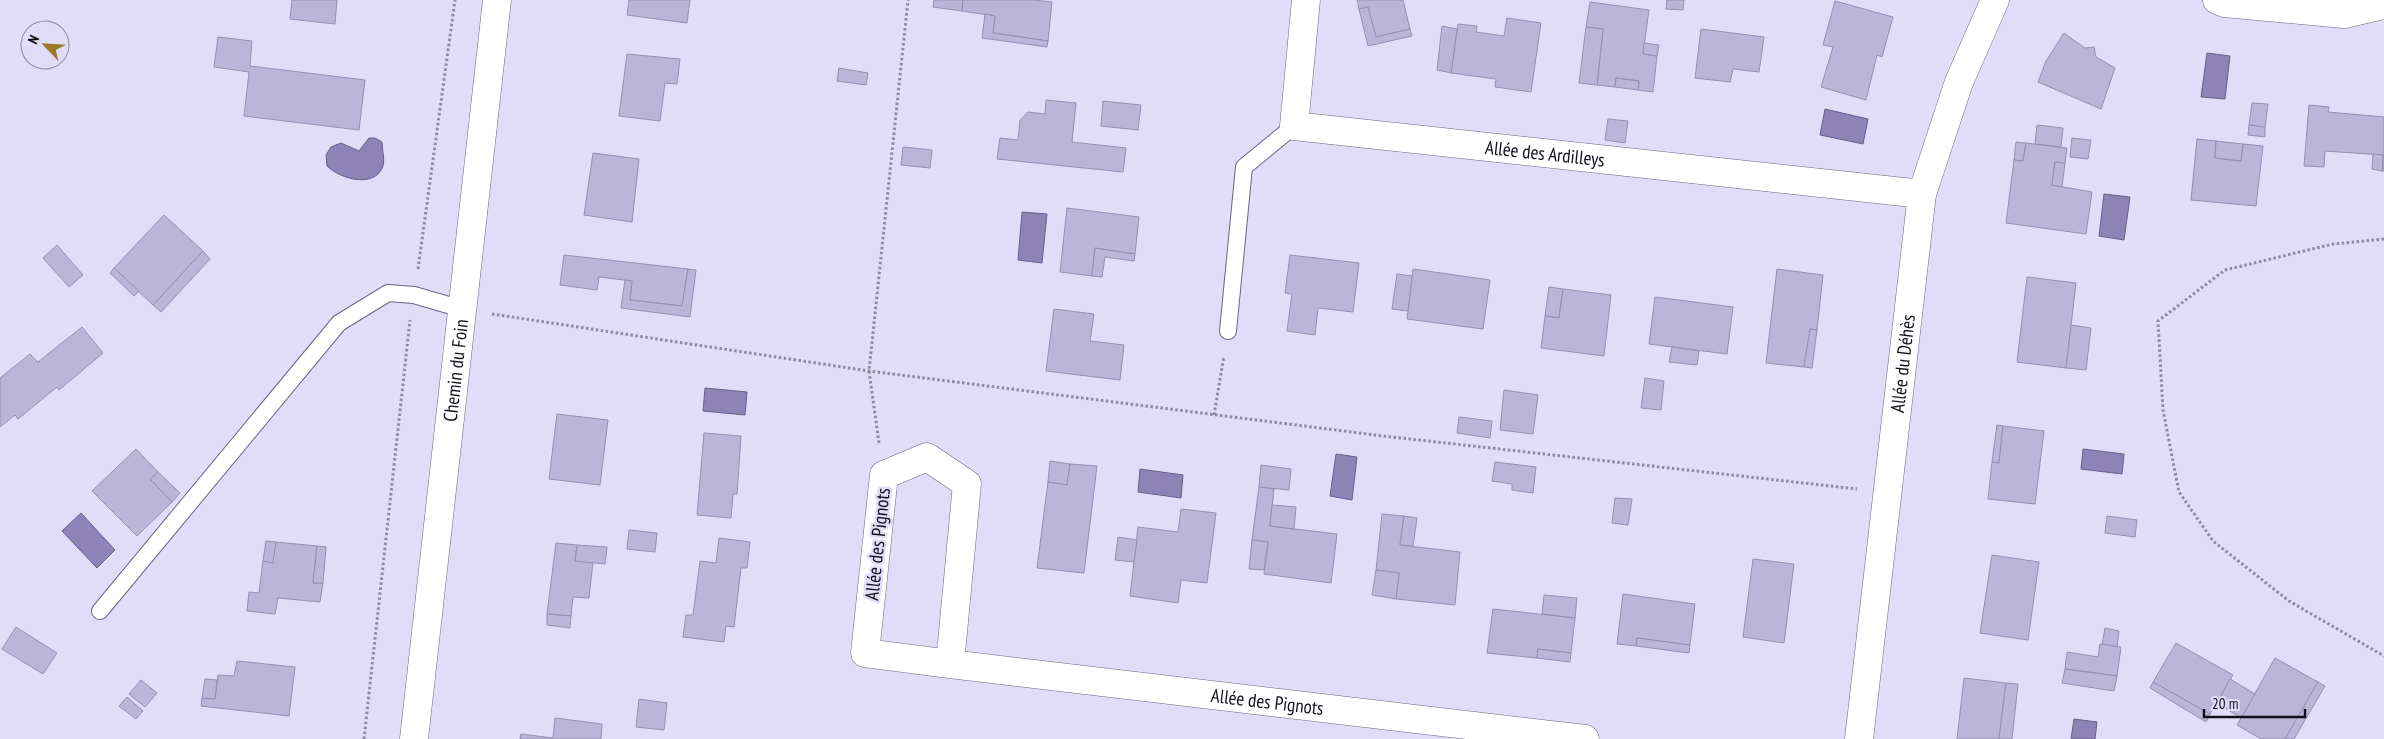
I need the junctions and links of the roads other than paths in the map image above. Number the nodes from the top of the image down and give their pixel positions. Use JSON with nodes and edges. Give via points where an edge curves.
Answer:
{"nodes":[{"id":1,"x":497,"y":0,"type":"edge"},
{"id":2,"x":1306,"y":0,"type":"edge"},
{"id":3,"x":1995,"y":0,"type":"edge"},
{"id":4,"x":2216,"y":0,"type":"edge"},
{"id":5,"x":2384,"y":5,"type":"edge"},
{"id":6,"x":1294,"y":126,"type":"junction"},
{"id":7,"x":1922,"y":194,"type":"junction"},
{"id":8,"x":462,"y":309,"type":"junction"},
{"id":9,"x":1228,"y":331,"type":"road end"},
{"id":10,"x":100,"y":611,"type":"dead end"},
{"id":11,"x":950,"y":664,"type":"junction"},
{"id":12,"x":414,"y":739,"type":"edge"},
{"id":13,"x":1585,"y":739,"type":"edge"},
{"id":14,"x":1859,"y":739,"type":"edge"}],
"edges":[{"from":1,"to":8,"type":"street","name":"Chemin du Foin"},
{"from":2,"to":6,"type":"street"},
{"from":3,"to":7,"type":"street","name":"Allée du Déhès","via":[[1959,82]]},
{"from":4,"to":5,"type":"street","via":[[2344,14]]},
{"from":6,"to":7,"type":"street","name":"Allée des Ardilleys"},
{"from":6,"to":9,"type":"lane","via":[[1244,167]]},
{"from":7,"to":14,"type":"street","name":"Allée du Déhès"},
{"from":8,"to":10,"type":"lane","via":[[414,294],[388,293],[339,323]]},
{"from":8,"to":12,"type":"street","name":"Chemin du Foin"},
{"from":11,"to":11,"type":"street","name":"Allée des Pignots","via":[[865,654],[884,475],[927,457],[967,484]]},
{"from":11,"to":13,"type":"street","name":"Allée des Pignots"}]}
